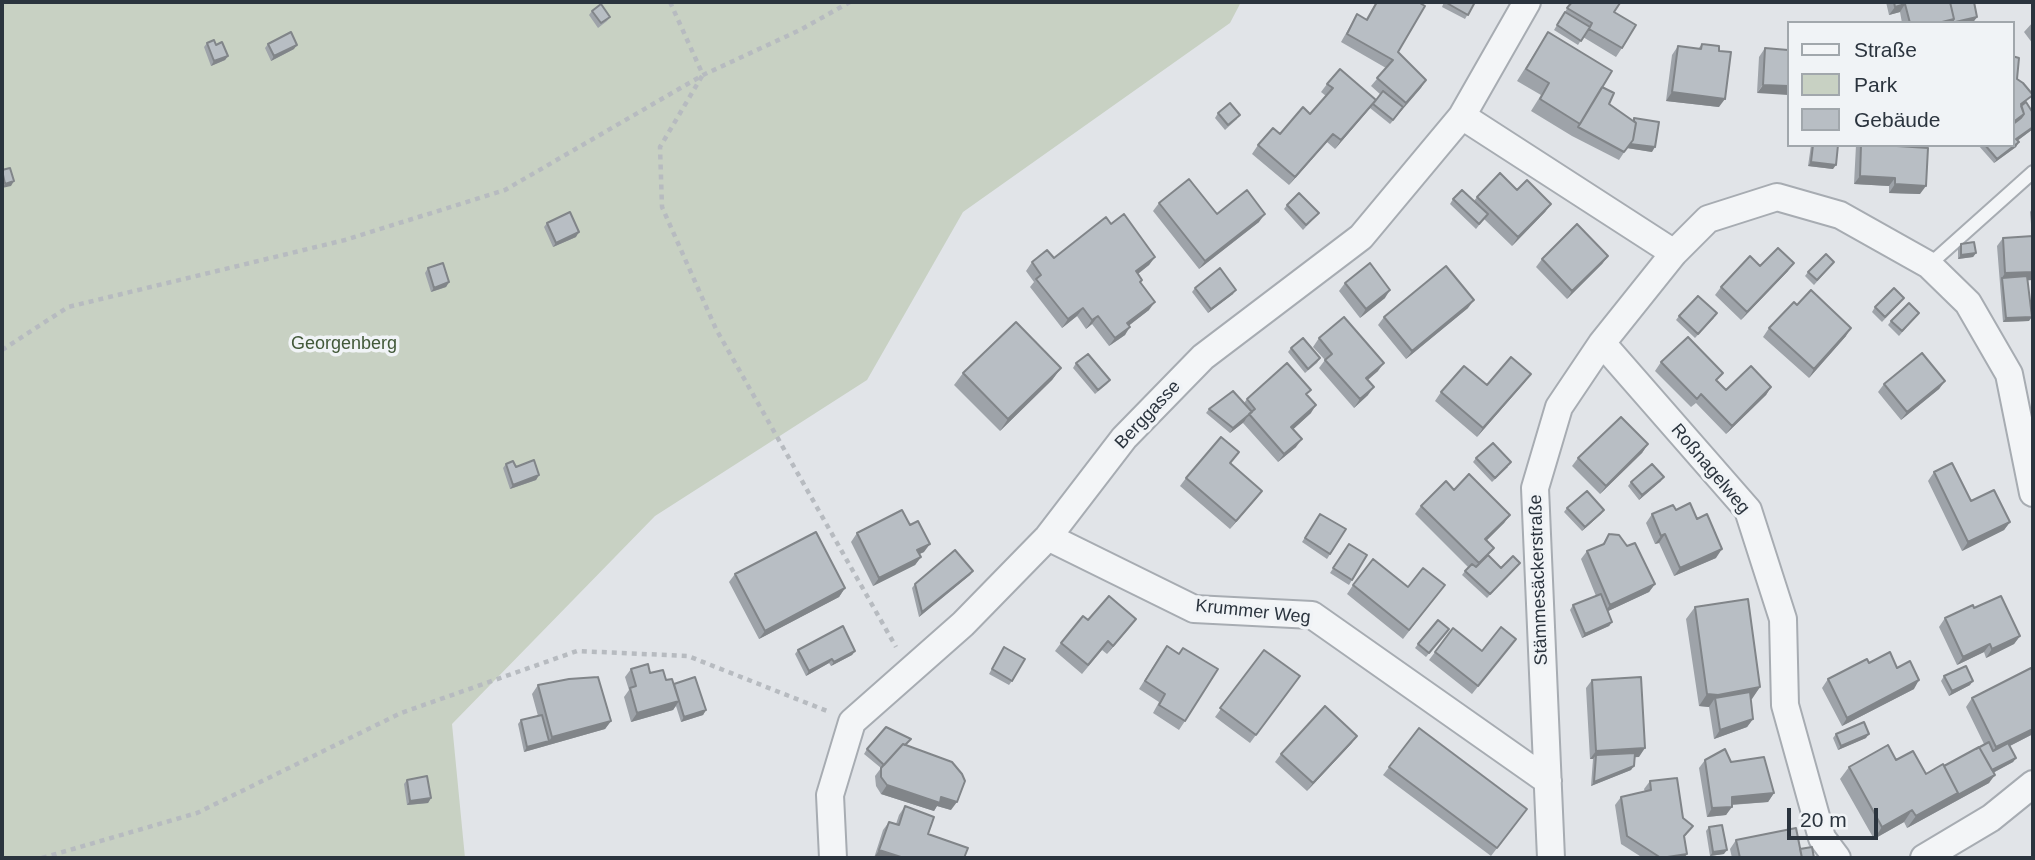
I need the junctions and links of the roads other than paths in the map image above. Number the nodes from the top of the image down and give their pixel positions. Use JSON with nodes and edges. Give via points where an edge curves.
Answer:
{"nodes":[{"id":1,"x":1527,"y":2,"type":"edge"},
{"id":2,"x":1462,"y":116,"type":"junction"},
{"id":3,"x":2033,"y":172,"type":"edge"},
{"id":4,"x":1674,"y":253,"type":"junction"},
{"id":5,"x":1929,"y":265,"type":"junction"},
{"id":6,"x":1602,"y":343,"type":"junction"},
{"id":7,"x":2033,"y":494,"type":"edge"},
{"id":8,"x":1048,"y":537,"type":"junction"},
{"id":9,"x":1548,"y":780,"type":"junction"},
{"id":10,"x":2033,"y":784,"type":"edge"},
{"id":11,"x":833,"y":858,"type":"edge"},
{"id":12,"x":1551,"y":858,"type":"edge"},
{"id":13,"x":1837,"y":858,"type":"edge"},
{"id":14,"x":1924,"y":858,"type":"edge"}],
"edges":[{"from":1,"to":2,"type":"street","name":"Berggasse"},
{"from":2,"to":4,"type":"street"},
{"from":2,"to":8,"type":"street","name":"Berggasse","via":[[1361,237],[1203,357],[1124,438]]},
{"from":3,"to":5,"type":"lane"},
{"from":4,"to":5,"type":"street","name":"Stämmesäckerstraße","via":[[1708,219],[1777,197],[1840,215]]},
{"from":4,"to":6,"type":"street","name":"Stämmesäckerstraße"},
{"from":5,"to":7,"type":"street","via":[[1968,303],[2009,374]]},
{"from":6,"to":9,"type":"street","name":"Stämmesäckerstraße","via":[[1559,407],[1535,488]]},
{"from":6,"to":13,"type":"street","name":"Roßnagelweg","via":[[1748,510],[1783,619],[1784,705],[1822,838]]},
{"from":8,"to":9,"type":"street","name":"Krummer Weg","via":[[1194,609],[1312,615]]},
{"from":8,"to":11,"type":"street","name":"Berggasse","via":[[963,624],[852,722],[830,795]]},
{"from":9,"to":12,"type":"street","name":"Stämmesäckerstraße"},
{"from":10,"to":14,"type":"street","via":[[1991,818]]}]}
